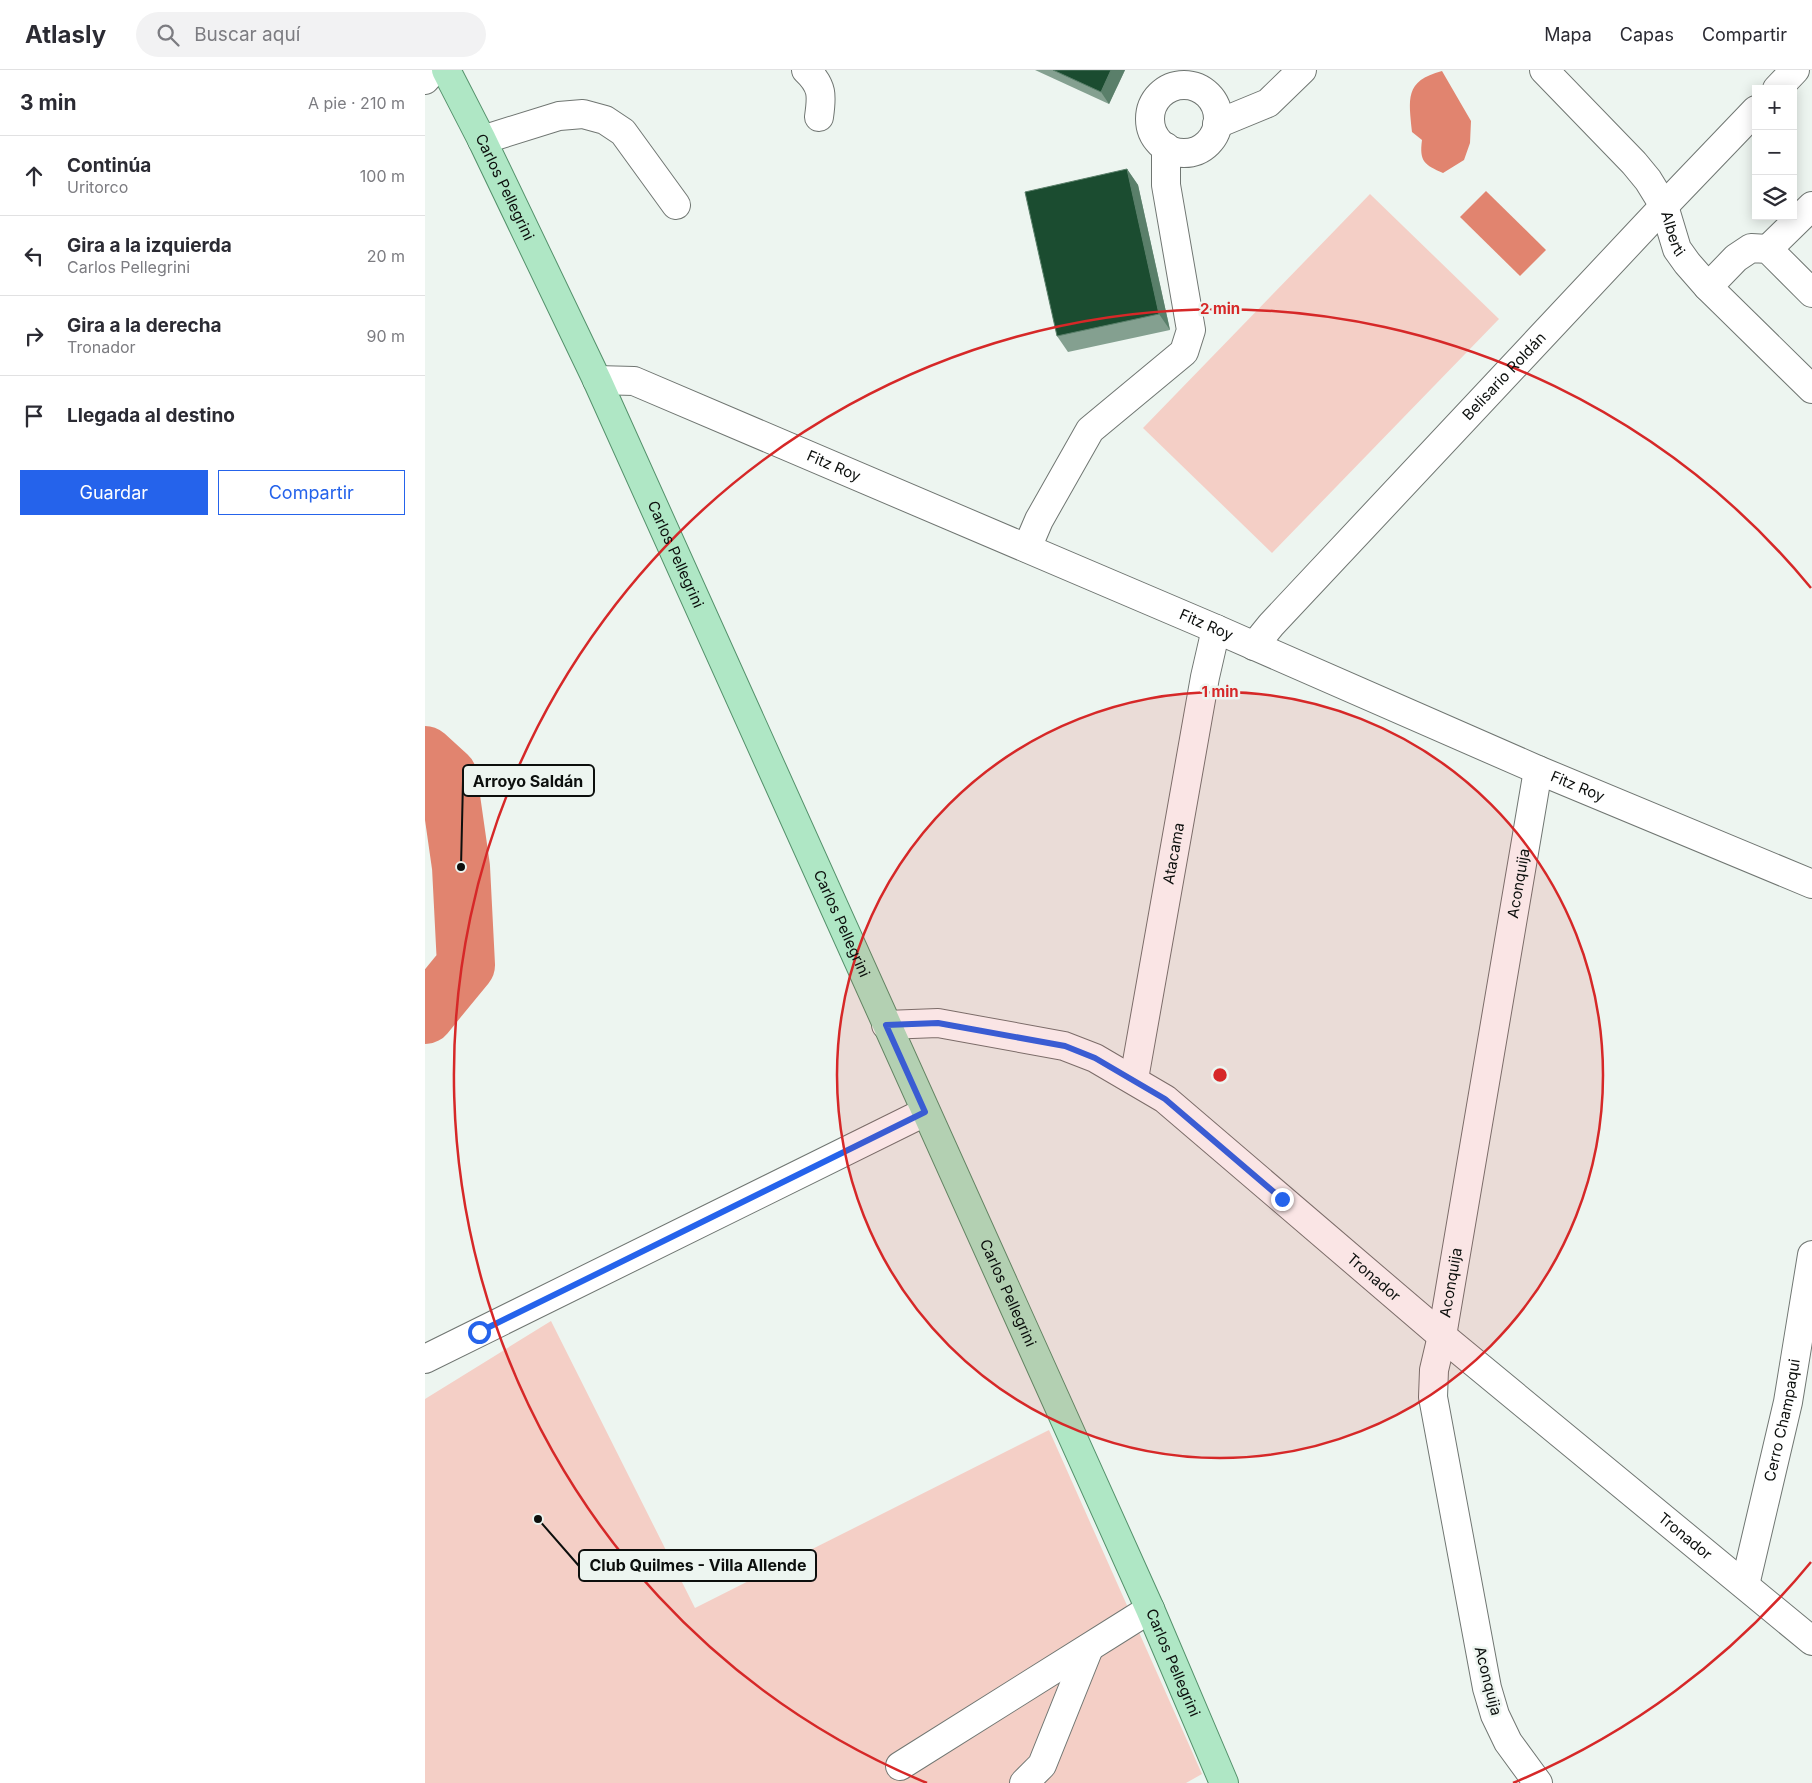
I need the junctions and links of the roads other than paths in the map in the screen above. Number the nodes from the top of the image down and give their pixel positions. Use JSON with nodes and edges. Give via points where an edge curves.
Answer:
{"nodes":[{"id":1,"x":434,"y":70,"type":"edge"},
{"id":2,"x":446,"y":70,"type":"edge"},
{"id":3,"x":806,"y":70,"type":"edge"},
{"id":4,"x":1302,"y":70,"type":"edge"},
{"id":5,"x":1544,"y":70,"type":"edge"},
{"id":6,"x":1795,"y":70,"type":"edge"},
{"id":7,"x":1187,"y":77,"type":"edge"},
{"id":8,"x":425,"y":80,"type":"edge"},
{"id":9,"x":1781,"y":85,"type":"edge"},
{"id":10,"x":1752,"y":114,"type":"edge"},
{"id":11,"x":819,"y":117,"type":"dead end"},
{"id":12,"x":1217,"y":124,"type":"junction"},
{"id":13,"x":483,"y":140,"type":"junction"},
{"id":14,"x":1166,"y":147,"type":"junction"},
{"id":15,"x":676,"y":205,"type":"dead end"},
{"id":16,"x":1664,"y":206,"type":"junction"},
{"id":17,"x":1812,"y":206,"type":"edge"},
{"id":18,"x":1768,"y":249,"type":"junction"},
{"id":19,"x":1708,"y":287,"type":"junction"},
{"id":20,"x":1812,"y":293,"type":"edge"},
{"id":21,"x":597,"y":380,"type":"junction"},
{"id":22,"x":1812,"y":389,"type":"edge"},
{"id":23,"x":1027,"y":548,"type":"junction"},
{"id":24,"x":1216,"y":629,"type":"junction"},
{"id":25,"x":1254,"y":646,"type":"junction"},
{"id":26,"x":1538,"y":770,"type":"junction"},
{"id":27,"x":1812,"y":884,"type":"edge"},
{"id":28,"x":886,"y":1025,"type":"junction"},
{"id":29,"x":1134,"y":1080,"type":"junction"},
{"id":30,"x":925,"y":1112,"type":"junction"},
{"id":31,"x":1812,"y":1255,"type":"edge"},
{"id":32,"x":1442,"y":1336,"type":"junction"},
{"id":33,"x":425,"y":1359,"type":"edge"},
{"id":34,"x":1745,"y":1585,"type":"junction"},
{"id":35,"x":1150,"y":1609,"type":"junction"},
{"id":36,"x":1812,"y":1641,"type":"edge"},
{"id":37,"x":1089,"y":1648,"type":"junction"},
{"id":38,"x":900,"y":1766,"type":"dead end"},
{"id":39,"x":1024,"y":1783,"type":"edge"},
{"id":40,"x":1224,"y":1783,"type":"edge"},
{"id":41,"x":1537,"y":1783,"type":"edge"}],
"edges":[{"from":1,"to":8,"type":"street"},
{"from":2,"to":13,"type":"main road","name":"Carlos Pellegrini"},
{"from":3,"to":11,"type":"street","via":[[815,78],[822,94]]},
{"from":4,"to":12,"type":"street","via":[[1268,103]]},
{"from":5,"to":16,"type":"street","name":"Alberti","via":[[1634,163]]},
{"from":6,"to":9,"type":"street"},
{"from":7,"to":12,"type":"street","via":[[1213,101]]},
{"from":7,"to":14,"type":"street","via":[[1156,99],[1151,109],[1152,130]]},
{"from":10,"to":16,"type":"street","name":"Belisario Roldán"},
{"from":12,"to":14,"type":"street","via":[[1214,134],[1198,150],[1187,153]]},
{"from":13,"to":15,"type":"street","via":[[559,116],[583,114],[605,120],[623,132]]},
{"from":13,"to":21,"type":"main road","name":"Carlos Pellegrini"},
{"from":14,"to":23,"type":"street","via":[[1166,185],[1191,330],[1184,352],[1090,430],[1039,520]]},
{"from":16,"to":19,"type":"street","name":"Alberti","via":[[1677,249]]},
{"from":16,"to":25,"type":"street","name":"Belisario Roldán"},
{"from":17,"to":18,"type":"street"},
{"from":18,"to":19,"type":"street","via":[[1751,248],[1736,258]]},
{"from":18,"to":20,"type":"street"},
{"from":19,"to":22,"type":"street","name":"Alberti"},
{"from":21,"to":23,"type":"street","name":"Fitz Roy","via":[[634,381]]},
{"from":21,"to":28,"type":"main road","name":"Carlos Pellegrini"},
{"from":23,"to":24,"type":"street","name":"Fitz Roy"},
{"from":24,"to":25,"type":"street","name":"Fitz Roy"},
{"from":24,"to":29,"type":"street","name":"Atacama"},
{"from":25,"to":26,"type":"street","name":"Fitz Roy"},
{"from":26,"to":27,"type":"street","name":"Fitz Roy"},
{"from":26,"to":32,"type":"street","name":"Aconquija"},
{"from":28,"to":29,"type":"street","name":"Tronador","via":[[938,1023],[1065,1046]]},
{"from":28,"to":30,"type":"main road","name":"Carlos Pellegrini"},
{"from":29,"to":32,"type":"street","name":"Tronador","via":[[1165,1099]]},
{"from":30,"to":33,"type":"street"},
{"from":30,"to":35,"type":"main road","name":"Carlos Pellegrini"},
{"from":31,"to":34,"type":"street","name":"Cerro Champaqui","via":[[1789,1402]]},
{"from":32,"to":34,"type":"street","name":"Tronador"},
{"from":32,"to":41,"type":"street","name":"Aconquija","via":[[1434,1370],[1433,1397],[1487,1688],[1507,1742]]},
{"from":34,"to":36,"type":"street","name":"Tronador"},
{"from":35,"to":37,"type":"street"},
{"from":35,"to":40,"type":"main road","name":"Carlos Pellegrini"},
{"from":37,"to":38,"type":"street"},
{"from":37,"to":39,"type":"street","via":[[1041,1765]]}]}
